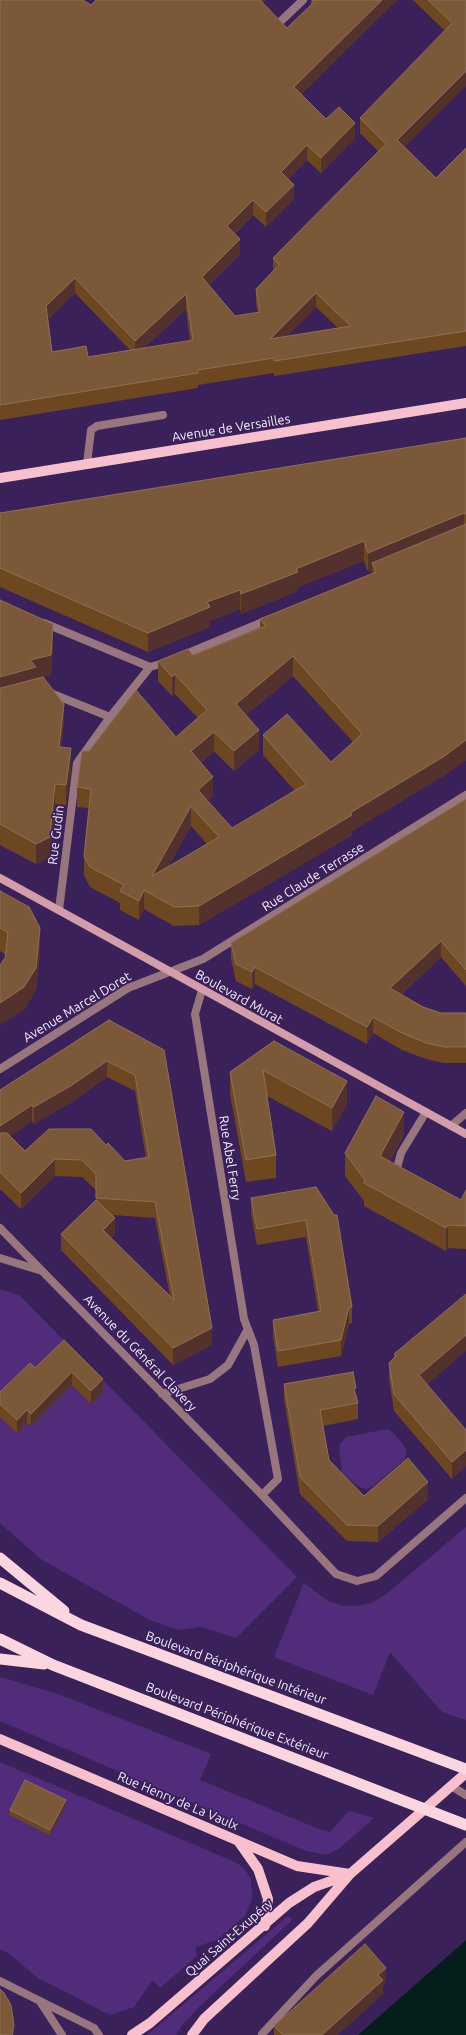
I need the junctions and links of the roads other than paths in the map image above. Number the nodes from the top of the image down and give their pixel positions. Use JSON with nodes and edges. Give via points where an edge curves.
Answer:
{"nodes":[{"id":1,"x":303,"y":0,"type":"edge"},
{"id":2,"x":282,"y":20,"type":"edge"},
{"id":3,"x":466,"y":403,"type":"edge"},
{"id":4,"x":163,"y":415,"type":"dead end"},
{"id":5,"x":87,"y":464,"type":"junction"},
{"id":6,"x":0,"y":478,"type":"edge"},
{"id":7,"x":276,"y":617,"type":"edge"},
{"id":8,"x":36,"y":619,"type":"edge"},
{"id":9,"x":150,"y":667,"type":"junction"},
{"id":10,"x":38,"y":693,"type":"edge"},
{"id":11,"x":110,"y":717,"type":"junction"},
{"id":12,"x":466,"y":795,"type":"edge"},
{"id":13,"x":0,"y":878,"type":"edge"},
{"id":14,"x":59,"y":910,"type":"junction"},
{"id":15,"x":169,"y":972,"type":"junction"},
{"id":16,"x":202,"y":990,"type":"junction"},
{"id":17,"x":0,"y":1069,"type":"edge"},
{"id":18,"x":426,"y":1112,"type":"junction"},
{"id":19,"x":466,"y":1113,"type":"edge"},
{"id":20,"x":451,"y":1126,"type":"junction"},
{"id":21,"x":466,"y":1134,"type":"edge"},
{"id":22,"x":404,"y":1182,"type":"edge"},
{"id":23,"x":0,"y":1228,"type":"edge"},
{"id":24,"x":0,"y":1258,"type":"edge"},
{"id":25,"x":42,"y":1271,"type":"junction"},
{"id":26,"x":248,"y":1330,"type":"junction"},
{"id":27,"x":162,"y":1394,"type":"junction"},
{"id":28,"x":262,"y":1495,"type":"junction"},
{"id":29,"x":466,"y":1498,"type":"edge"},
{"id":30,"x":0,"y":1558,"type":"edge"},
{"id":31,"x":0,"y":1583,"type":"edge"},
{"id":32,"x":81,"y":1625,"type":"junction"},
{"id":33,"x":0,"y":1639,"type":"edge"},
{"id":34,"x":0,"y":1659,"type":"edge"},
{"id":35,"x":53,"y":1665,"type":"junction"},
{"id":36,"x":0,"y":1739,"type":"edge"},
{"id":37,"x":466,"y":1769,"type":"edge"},
{"id":38,"x":466,"y":1773,"type":"edge"},
{"id":39,"x":451,"y":1786,"type":"junction"},
{"id":40,"x":466,"y":1795,"type":"edge"},
{"id":41,"x":466,"y":1825,"type":"edge"},
{"id":42,"x":239,"y":1842,"type":"junction"},
{"id":43,"x":466,"y":1842,"type":"edge"},
{"id":44,"x":350,"y":1874,"type":"junction"},
{"id":45,"x":265,"y":1926,"type":"junction"},
{"id":46,"x":0,"y":1981,"type":"edge"},
{"id":47,"x":39,"y":2000,"type":"junction"},
{"id":48,"x":262,"y":2034,"type":"edge"},
{"id":49,"x":62,"y":2035,"type":"edge"},
{"id":50,"x":99,"y":2035,"type":"edge"},
{"id":51,"x":132,"y":2035,"type":"edge"},
{"id":52,"x":192,"y":2035,"type":"edge"}],
"edges":[{"from":1,"to":2,"type":"street"},
{"from":3,"to":5,"type":"main road","name":"Avenue de Versailles"},
{"from":4,"to":5,"type":"street","via":[[97,426],[91,430]]},
{"from":5,"to":6,"type":"main road","name":"Avenue de Versailles"},
{"from":7,"to":9,"type":"street"},
{"from":8,"to":9,"type":"street"},
{"from":9,"to":11,"type":"street"},
{"from":10,"to":11,"type":"street","via":[[46,691]]},
{"from":11,"to":14,"type":"street","name":"Rue Gudin","via":[[77,763]]},
{"from":12,"to":15,"type":"street","name":"Rue Claude Terrasse","via":[[203,959]]},
{"from":13,"to":14,"type":"main road","name":"Boulevard Murat"},
{"from":14,"to":15,"type":"main road","name":"Boulevard Murat"},
{"from":15,"to":16,"type":"main road","name":"Boulevard Murat"},
{"from":15,"to":17,"type":"street","name":"Avenue Marcel Doret","via":[[128,988]]},
{"from":16,"to":18,"type":"main road","name":"Boulevard Murat"},
{"from":16,"to":26,"type":"street","name":"Rue Abel Ferry","via":[[195,1014],[242,1311]]},
{"from":18,"to":20,"type":"main road","name":"Boulevard Murat"},
{"from":18,"to":22,"type":"street","via":[[401,1153],[397,1168]]},
{"from":19,"to":20,"type":"street"},
{"from":20,"to":21,"type":"main road","name":"Boulevard Murat"},
{"from":23,"to":25,"type":"street","name":"Avenue du Général Clavery"},
{"from":24,"to":25,"type":"street"},
{"from":25,"to":27,"type":"street","name":"Avenue du Général Clavery"},
{"from":26,"to":27,"type":"street","via":[[228,1365],[210,1379]]},
{"from":26,"to":28,"type":"street","name":"Rue Abel Ferry","via":[[254,1345],[278,1479]]},
{"from":27,"to":28,"type":"street","name":"Avenue du Général Clavery"},
{"from":28,"to":29,"type":"street","name":"Avenue du Général Clavery","via":[[336,1574],[357,1581],[376,1576]]},
{"from":30,"to":32,"type":"highway"},
{"from":31,"to":32,"type":"highway","name":"Boulevard Périphérique Intérieur"},
{"from":32,"to":37,"type":"highway","name":"Boulevard Périphérique Intérieur"},
{"from":33,"to":35,"type":"highway","name":"Boulevard Périphérique Extérieur"},
{"from":34,"to":35,"type":"highway"},
{"from":35,"to":41,"type":"highway","name":"Boulevard Périphérique Extérieur","bridge":true},
{"from":36,"to":42,"type":"main road","name":"Rue Henry de La Vaulx"},
{"from":38,"to":39,"type":"main road","name":"Quai Saint-Exupéry"},
{"from":39,"to":40,"type":"street"},
{"from":39,"to":44,"type":"main road","name":"Quai Saint-Exupéry"},
{"from":42,"to":44,"type":"main road","name":"Rue Henry de La Vaulx","via":[[297,1866]]},
{"from":42,"to":45,"type":"main road","via":[[258,1869],[268,1899]]},
{"from":43,"to":48,"type":"street","via":[[316,1976]]},
{"from":44,"to":45,"type":"main road","name":"Quai Saint-Exupéry","via":[[314,1887],[289,1903]]},
{"from":44,"to":52,"type":"main road","name":"Quai Saint-Exupéry","via":[[308,1923],[204,2019]]},
{"from":45,"to":51,"type":"main road","name":"Quai Saint-Exupéry","via":[[150,2023]]},
{"from":46,"to":47,"type":"street"},
{"from":47,"to":49,"type":"street"},
{"from":47,"to":50,"type":"street","via":[[94,2028]]}]}
